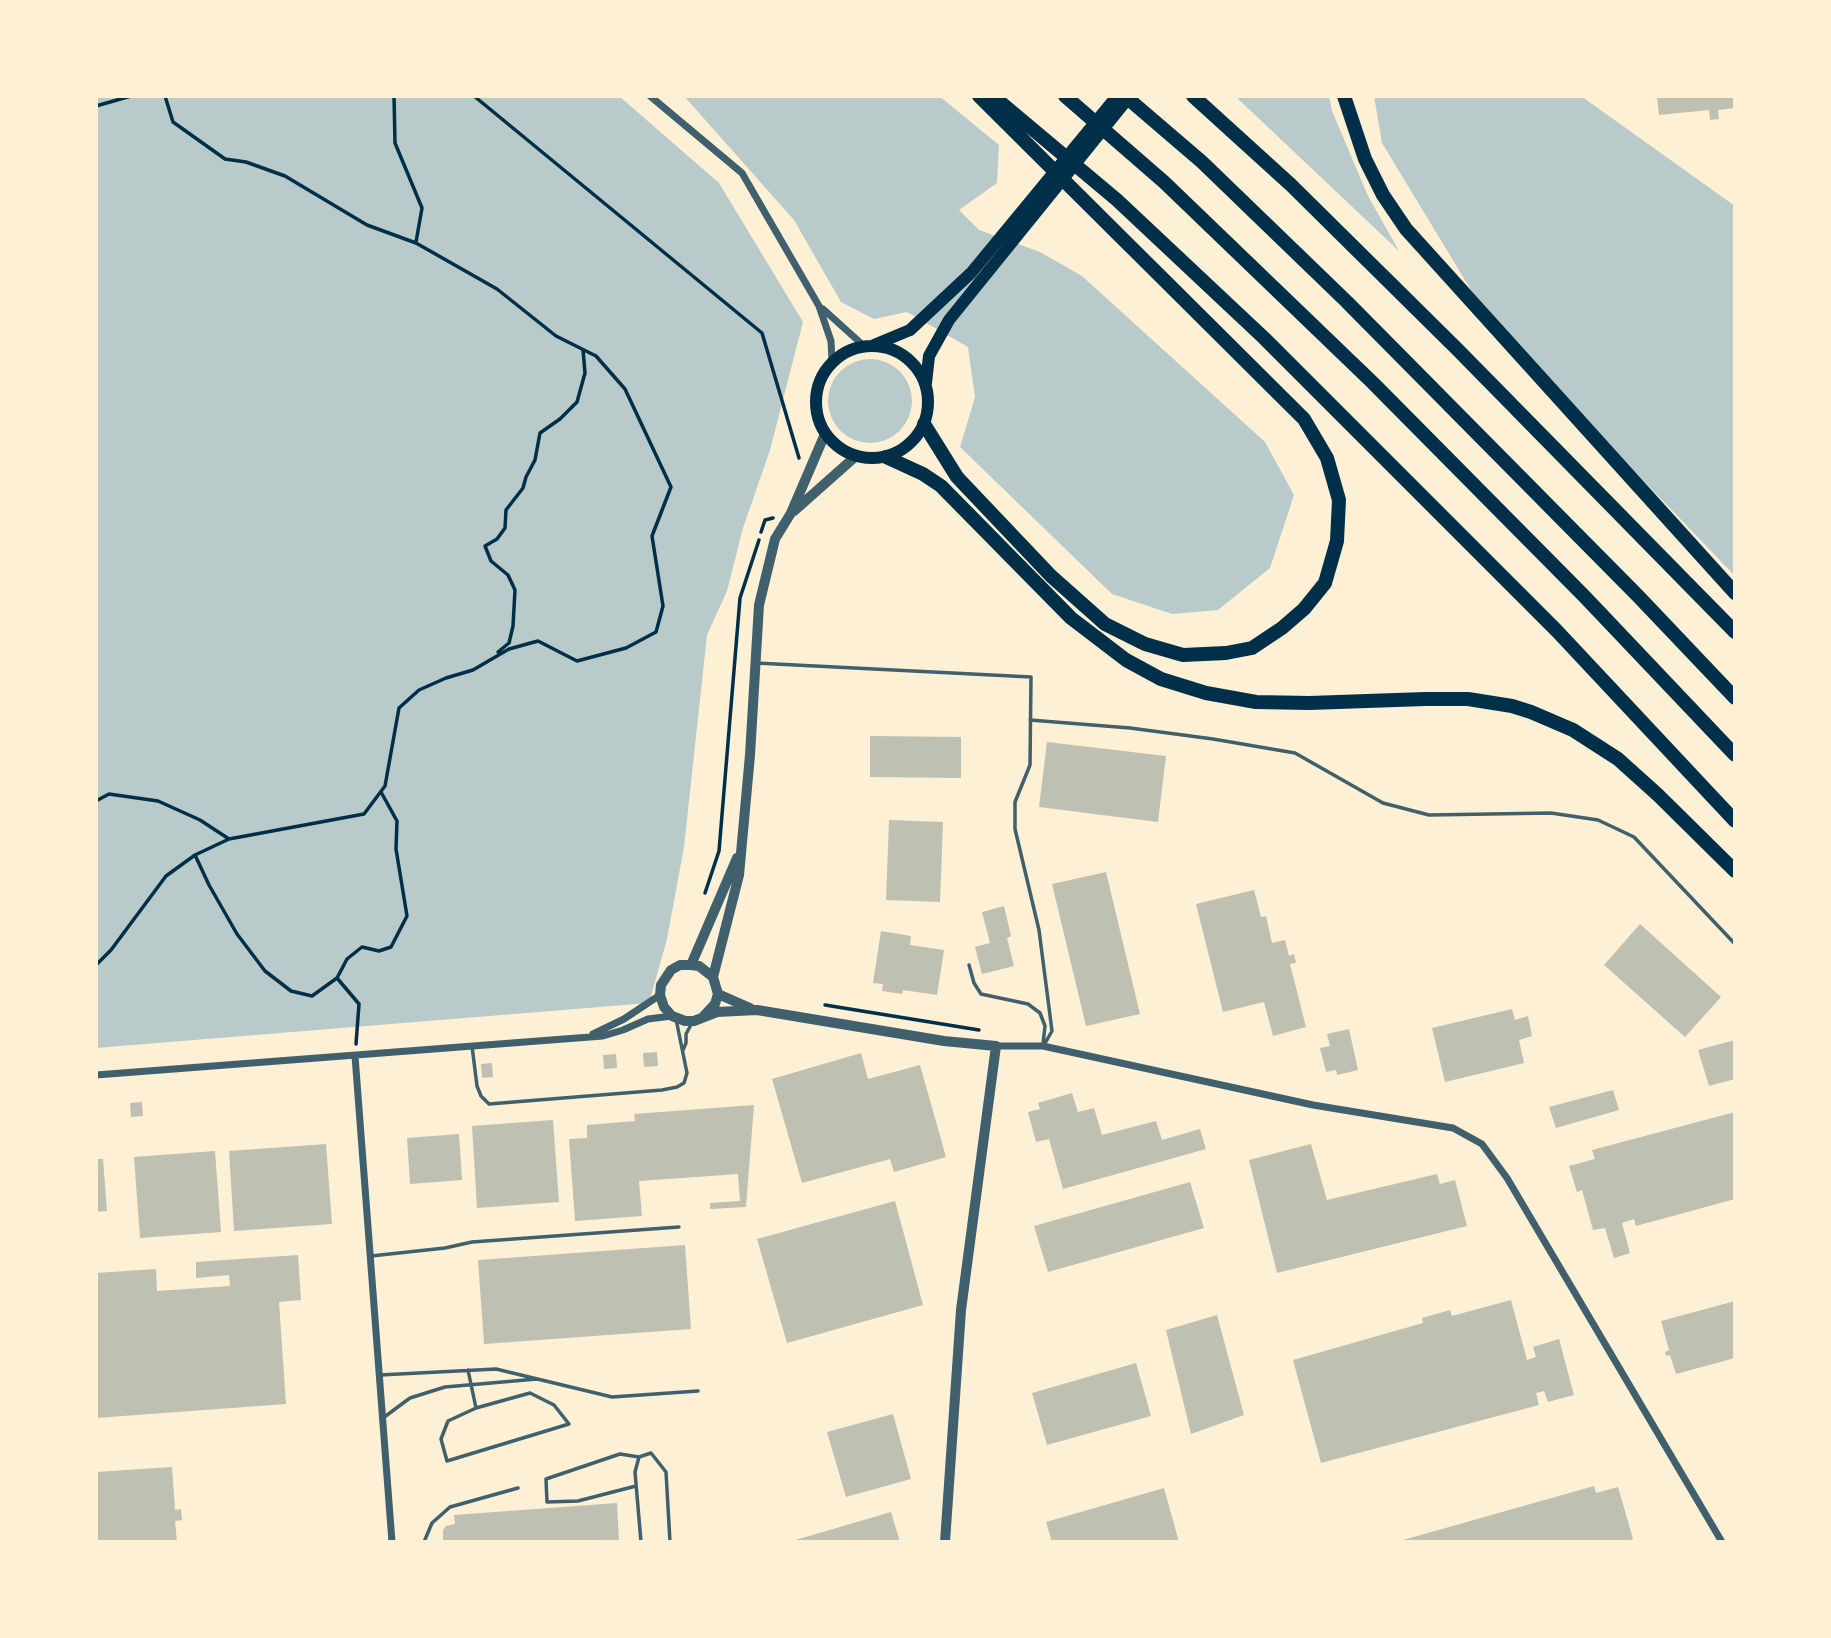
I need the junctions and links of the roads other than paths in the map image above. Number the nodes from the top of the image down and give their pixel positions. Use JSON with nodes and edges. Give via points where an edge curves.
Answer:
{"nodes":[{"id":1,"x":650,"y":96,"type":"edge"},
{"id":2,"x":979,"y":96,"type":"edge"},
{"id":3,"x":993,"y":96,"type":"edge"},
{"id":4,"x":1065,"y":96,"type":"edge"},
{"id":5,"x":1117,"y":96,"type":"edge"},
{"id":6,"x":1127,"y":96,"type":"edge"},
{"id":7,"x":1193,"y":96,"type":"edge"},
{"id":8,"x":1345,"y":96,"type":"edge"},
{"id":9,"x":1017,"y":226,"type":"junction"},
{"id":10,"x":819,"y":306,"type":"junction"},
{"id":11,"x":869,"y":346,"type":"junction"},
{"id":12,"x":832,"y":362,"type":"junction"},
{"id":13,"x":926,"y":383,"type":"junction"},
{"id":14,"x":924,"y":424,"type":"junction"},
{"id":15,"x":825,"y":434,"type":"junction"},
{"id":16,"x":856,"y":456,"type":"junction"},
{"id":17,"x":887,"y":457,"type":"junction"},
{"id":18,"x":791,"y":513,"type":"junction"},
{"id":19,"x":1735,"y":593,"type":"edge"},
{"id":20,"x":1735,"y":632,"type":"edge"},
{"id":21,"x":755,"y":663,"type":"junction"},
{"id":22,"x":1735,"y":698,"type":"edge"},
{"id":23,"x":1030,"y":720,"type":"junction"},
{"id":24,"x":1735,"y":755,"type":"edge"},
{"id":25,"x":1735,"y":821,"type":"edge"},
{"id":26,"x":741,"y":848,"type":"junction"},
{"id":27,"x":1735,"y":871,"type":"edge"},
{"id":28,"x":1735,"y":944,"type":"edge"},
{"id":29,"x":691,"y":964,"type":"junction"},
{"id":30,"x":969,"y":965,"type":"dead end"},
{"id":31,"x":712,"y":977,"type":"junction"},
{"id":32,"x":718,"y":994,"type":"junction"},
{"id":33,"x":660,"y":995,"type":"junction"},
{"id":34,"x":757,"y":1010,"type":"junction"},
{"id":35,"x":674,"y":1017,"type":"junction"},
{"id":36,"x":699,"y":1019,"type":"junction"},
{"id":37,"x":586,"y":1036,"type":"junction"},
{"id":38,"x":472,"y":1046,"type":"junction"},
{"id":39,"x":996,"y":1046,"type":"junction"},
{"id":40,"x":1042,"y":1046,"type":"junction"},
{"id":41,"x":683,"y":1050,"type":"junction"},
{"id":42,"x":355,"y":1056,"type":"junction"},
{"id":43,"x":96,"y":1075,"type":"edge"},
{"id":44,"x":679,"y":1227,"type":"dead end"},
{"id":45,"x":371,"y":1256,"type":"junction"},
{"id":46,"x":468,"y":1370,"type":"junction"},
{"id":47,"x":380,"y":1375,"type":"junction"},
{"id":48,"x":543,"y":1378,"type":"junction"},
{"id":49,"x":471,"y":1384,"type":"junction"},
{"id":50,"x":698,"y":1391,"type":"dead end"},
{"id":51,"x":477,"y":1408,"type":"junction"},
{"id":52,"x":383,"y":1418,"type":"junction"},
{"id":53,"x":639,"y":1457,"type":"junction"},
{"id":54,"x":636,"y":1486,"type":"junction"},
{"id":55,"x":518,"y":1488,"type":"dead end"},
{"id":56,"x":392,"y":1542,"type":"edge"},
{"id":57,"x":424,"y":1542,"type":"edge"},
{"id":58,"x":641,"y":1542,"type":"edge"},
{"id":59,"x":670,"y":1542,"type":"edge"},
{"id":60,"x":945,"y":1542,"type":"edge"},
{"id":61,"x":1722,"y":1542,"type":"edge"}],
"edges":[{"from":1,"to":10,"type":"street","via":[[741,173]]},
{"from":2,"to":14,"type":"highway","via":[[1304,419],[1327,458],[1339,500],[1337,541],[1325,583],[1282,628],[1252,648],[1183,654],[1145,644],[1105,624],[1051,576],[957,477]]},
{"from":3,"to":25,"type":"highway","via":[[1117,200],[1264,338],[1557,631]]},
{"from":4,"to":24,"type":"highway","via":[[1174,191],[1373,383]]},
{"from":5,"to":9,"type":"main road"},
{"from":6,"to":9,"type":"main road"},
{"from":6,"to":22,"type":"highway","via":[[1347,302]]},
{"from":7,"to":20,"type":"highway","via":[[1404,296]]},
{"from":8,"to":19,"type":"highway","via":[[1365,159],[1406,229]]},
{"from":9,"to":11,"type":"main road","via":[[909,330]]},
{"from":9,"to":13,"type":"main road","via":[[949,320],[929,356]]},
{"from":10,"to":11,"type":"street"},
{"from":10,"to":12,"type":"street","via":[[831,341]]},
{"from":11,"to":12,"type":"main road"},
{"from":11,"to":13,"type":"main road","via":[[906,356]]},
{"from":12,"to":15,"type":"main road","via":[[821,377],[816,396],[817,416]]},
{"from":13,"to":14,"type":"main road"},
{"from":14,"to":17,"type":"main road","via":[[905,448]]},
{"from":15,"to":16,"type":"main road"},
{"from":15,"to":18,"type":"street"},
{"from":16,"to":17,"type":"main road"},
{"from":16,"to":18,"type":"street"},
{"from":17,"to":27,"type":"highway","via":[[941,486],[1071,618],[1126,660],[1161,679],[1256,702],[1468,699],[1531,712],[1573,730],[1618,760]]},
{"from":18,"to":21,"type":"street","via":[[775,539],[759,605]]},
{"from":21,"to":23,"type":"lane","via":[[1031,677]]},
{"from":21,"to":26,"type":"street"},
{"from":23,"to":28,"type":"lane","via":[[1130,728],[1295,753],[1383,803],[1429,815],[1551,813],[1598,820],[1634,837]]},
{"from":23,"to":40,"type":"lane","via":[[1030,765],[1015,802],[1052,1031]]},
{"from":26,"to":29,"type":"street"},
{"from":26,"to":31,"type":"street","via":[[739,874]]},
{"from":29,"to":31,"type":"street"},
{"from":29,"to":33,"type":"street","via":[[671,970]]},
{"from":30,"to":40,"type":"lane","via":[[981,994],[1028,1004],[1040,1013],[1045,1026]]},
{"from":31,"to":32,"type":"street"},
{"from":32,"to":34,"type":"street"},
{"from":32,"to":36,"type":"street","via":[[715,1004]]},
{"from":33,"to":35,"type":"street"},
{"from":33,"to":37,"type":"street","via":[[624,1019]]},
{"from":34,"to":36,"type":"street","via":[[717,1012]]},
{"from":34,"to":39,"type":"street"},
{"from":35,"to":36,"type":"street"},
{"from":35,"to":37,"type":"street","via":[[648,1019],[603,1036]]},
{"from":35,"to":41,"type":"lane"},
{"from":36,"to":41,"type":"lane","via":[[686,1034]]},
{"from":37,"to":38,"type":"street"},
{"from":38,"to":41,"type":"lane","via":[[477,1086],[489,1104],[677,1087],[687,1073]]},
{"from":38,"to":42,"type":"street"},
{"from":39,"to":40,"type":"street"},
{"from":39,"to":60,"type":"street","via":[[961,1310]]},
{"from":40,"to":61,"type":"street","via":[[1313,1105],[1453,1128],[1482,1144],[1507,1178]]},
{"from":42,"to":43,"type":"street"},
{"from":42,"to":45,"type":"street"},
{"from":44,"to":45,"type":"lane","via":[[472,1242]]},
{"from":45,"to":47,"type":"street"},
{"from":46,"to":47,"type":"lane"},
{"from":46,"to":48,"type":"lane","via":[[496,1369]]},
{"from":46,"to":49,"type":"lane"},
{"from":47,"to":52,"type":"street"},
{"from":48,"to":49,"type":"lane"},
{"from":48,"to":50,"type":"lane","via":[[612,1397]]},
{"from":49,"to":51,"type":"lane"},
{"from":49,"to":52,"type":"lane","via":[[410,1398]]},
{"from":51,"to":51,"type":"lane","via":[[448,1421],[441,1439],[447,1461],[569,1424],[554,1405],[530,1393]]},
{"from":52,"to":56,"type":"street"},
{"from":53,"to":54,"type":"lane"},
{"from":53,"to":54,"type":"lane","via":[[620,1454],[546,1479],[547,1502],[578,1501]]},
{"from":53,"to":59,"type":"lane","via":[[651,1453],[666,1472]]},
{"from":54,"to":58,"type":"lane"},
{"from":55,"to":57,"type":"lane","via":[[450,1507],[432,1523]]}]}
